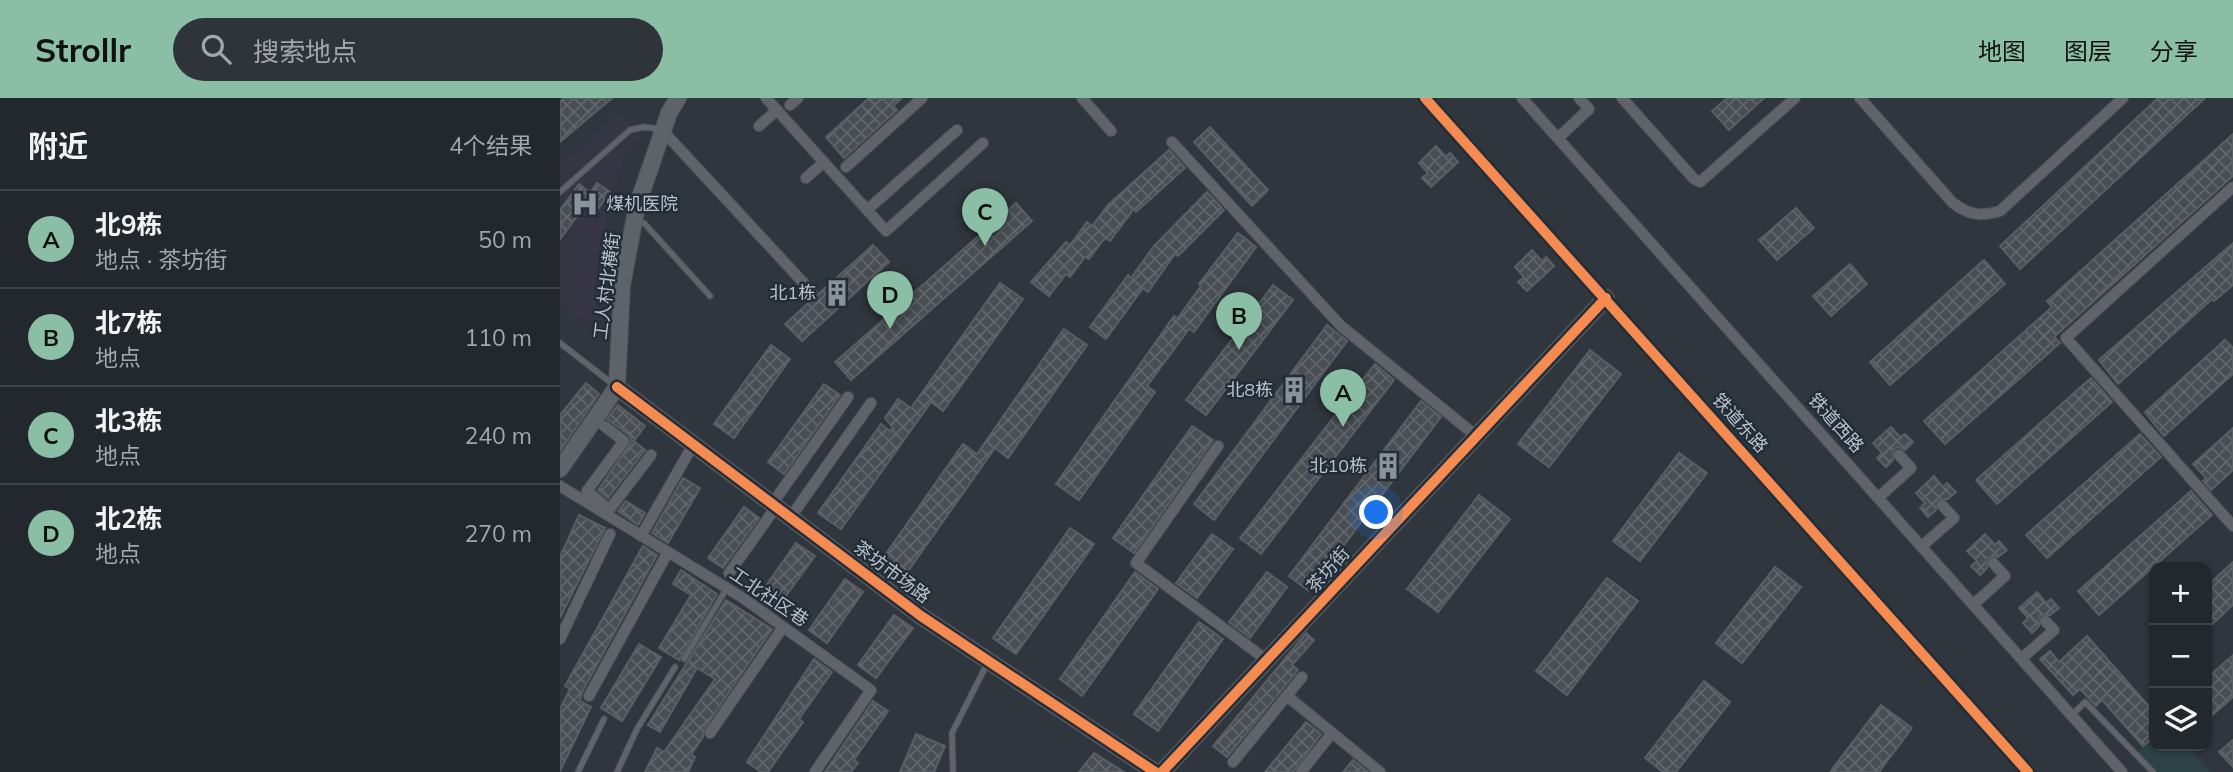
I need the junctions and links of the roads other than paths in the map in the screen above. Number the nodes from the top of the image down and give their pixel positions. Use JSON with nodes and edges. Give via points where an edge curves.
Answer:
{"nodes":[{"id":1,"x":678,"y":98,"type":"edge"},
{"id":2,"x":766,"y":98,"type":"edge"},
{"id":3,"x":922,"y":98,"type":"edge"},
{"id":4,"x":1082,"y":98,"type":"edge"},
{"id":5,"x":1424,"y":98,"type":"edge"},
{"id":6,"x":1522,"y":98,"type":"edge"},
{"id":7,"x":1579,"y":98,"type":"edge"},
{"id":8,"x":1622,"y":98,"type":"edge"},
{"id":9,"x":1795,"y":98,"type":"edge"},
{"id":10,"x":1860,"y":98,"type":"edge"},
{"id":11,"x":2123,"y":98,"type":"edge"},
{"id":12,"x":777,"y":110,"type":"junction"},
{"id":13,"x":760,"y":126,"type":"dead end"},
{"id":14,"x":662,"y":130,"type":"junction"},
{"id":15,"x":957,"y":130,"type":"dead end"},
{"id":16,"x":1111,"y":131,"type":"dead end"},
{"id":17,"x":1558,"y":138,"type":"junction"},
{"id":18,"x":1172,"y":142,"type":"dead end"},
{"id":19,"x":983,"y":143,"type":"dead end"},
{"id":20,"x":824,"y":162,"type":"junction"},
{"id":21,"x":846,"y":167,"type":"dead end"},
{"id":22,"x":806,"y":178,"type":"dead end"},
{"id":23,"x":2233,"y":187,"type":"edge"},
{"id":24,"x":560,"y":192,"type":"edge"},
{"id":25,"x":867,"y":210,"type":"junction"},
{"id":26,"x":634,"y":220,"type":"junction"},
{"id":27,"x":812,"y":292,"type":"dead end"},
{"id":28,"x":710,"y":296,"type":"dead end"},
{"id":29,"x":1606,"y":298,"type":"junction"},
{"id":30,"x":560,"y":343,"type":"edge"},
{"id":31,"x":617,"y":387,"type":"junction"},
{"id":32,"x":848,"y":397,"type":"dead end"},
{"id":33,"x":871,"y":403,"type":"dead end"},
{"id":34,"x":604,"y":426,"type":"dead end"},
{"id":35,"x":1475,"y":435,"type":"junction"},
{"id":36,"x":693,"y":445,"type":"junction"},
{"id":37,"x":1218,"y":446,"type":"dead end"},
{"id":38,"x":651,"y":455,"type":"dead end"},
{"id":39,"x":1899,"y":455,"type":"dead end"},
{"id":40,"x":560,"y":468,"type":"edge"},
{"id":41,"x":560,"y":486,"type":"edge"},
{"id":42,"x":1879,"y":497,"type":"junction"},
{"id":43,"x":774,"y":505,"type":"junction"},
{"id":44,"x":1942,"y":505,"type":"dead end"},
{"id":45,"x":608,"y":511,"type":"junction"},
{"id":46,"x":790,"y":518,"type":"junction"},
{"id":47,"x":2233,"y":526,"type":"edge"},
{"id":48,"x":610,"y":534,"type":"dead end"},
{"id":49,"x":641,"y":536,"type":"junction"},
{"id":50,"x":1922,"y":546,"type":"junction"},
{"id":51,"x":668,"y":552,"type":"junction"},
{"id":52,"x":1993,"y":563,"type":"dead end"},
{"id":53,"x":729,"y":573,"type":"dead end"},
{"id":54,"x":727,"y":588,"type":"junction"},
{"id":55,"x":1974,"y":604,"type":"junction"},
{"id":56,"x":2045,"y":621,"type":"dead end"},
{"id":57,"x":783,"y":627,"type":"junction"},
{"id":58,"x":560,"y":639,"type":"edge"},
{"id":59,"x":2022,"y":658,"type":"junction"},
{"id":60,"x":684,"y":659,"type":"dead end"},
{"id":61,"x":989,"y":661,"type":"junction"},
{"id":62,"x":1268,"y":661,"type":"junction"},
{"id":63,"x":675,"y":667,"type":"dead end"},
{"id":64,"x":1302,"y":677,"type":"dead end"},
{"id":65,"x":589,"y":696,"type":"dead end"},
{"id":66,"x":1287,"y":696,"type":"junction"},
{"id":67,"x":2072,"y":715,"type":"junction"},
{"id":68,"x":604,"y":719,"type":"dead end"},
{"id":69,"x":710,"y":733,"type":"dead end"},
{"id":70,"x":1332,"y":733,"type":"junction"},
{"id":71,"x":1233,"y":762,"type":"dead end"},
{"id":72,"x":1377,"y":771,"type":"edge"},
{"id":73,"x":578,"y":772,"type":"edge"},
{"id":74,"x":617,"y":772,"type":"edge"},
{"id":75,"x":815,"y":772,"type":"edge"},
{"id":76,"x":953,"y":772,"type":"edge"},
{"id":77,"x":1155,"y":772,"type":"edge"},
{"id":78,"x":1162,"y":772,"type":"edge"},
{"id":79,"x":1301,"y":772,"type":"edge"},
{"id":80,"x":2028,"y":772,"type":"edge"},
{"id":81,"x":2122,"y":772,"type":"edge"},
{"id":82,"x":2153,"y":772,"type":"edge"}],
"edges":[{"from":1,"to":14,"type":"street","name":"工人村北横街"},
{"from":2,"to":12,"type":"street"},
{"from":3,"to":21,"type":"street"},
{"from":4,"to":16,"type":"street"},
{"from":5,"to":29,"type":"street","name":"铁道东路"},
{"from":6,"to":17,"type":"street","name":"铁道西路"},
{"from":7,"to":17,"type":"street","via":[[1589,109]]},
{"from":8,"to":9,"type":"street","via":[[1700,182]]},
{"from":10,"to":11,"type":"street","via":[[1952,202],[1968,214],[1978,215],[2000,211]]},
{"from":12,"to":13,"type":"street"},
{"from":12,"to":20,"type":"street"},
{"from":14,"to":24,"type":"lane","via":[[644,127],[630,131]]},
{"from":14,"to":26,"type":"street","name":"工人村北横街"},
{"from":14,"to":27,"type":"street"},
{"from":15,"to":25,"type":"street"},
{"from":17,"to":42,"type":"street","name":"铁道西路"},
{"from":18,"to":35,"type":"street","via":[[1341,326]]},
{"from":19,"to":25,"type":"street","via":[[886,231]]},
{"from":20,"to":22,"type":"street"},
{"from":20,"to":25,"type":"street"},
{"from":23,"to":47,"type":"street","via":[[2066,338]]},
{"from":26,"to":28,"type":"lane","via":[[644,223]]},
{"from":26,"to":31,"type":"street","name":"工人村北横街","via":[[622,285]]},
{"from":29,"to":35,"type":"street","name":"茶坊街"},
{"from":29,"to":80,"type":"street","name":"铁道东路"},
{"from":30,"to":31,"type":"lane"},
{"from":31,"to":36,"type":"street","name":"茶坊市场路"},
{"from":31,"to":40,"type":"street"},
{"from":32,"to":43,"type":"street"},
{"from":33,"to":46,"type":"street"},
{"from":34,"to":45,"type":"street","via":[[624,441],[587,491]]},
{"from":35,"to":62,"type":"street","name":"茶坊街"},
{"from":36,"to":43,"type":"street","name":"茶坊市场路"},
{"from":36,"to":49,"type":"street"},
{"from":37,"to":62,"type":"street","via":[[1136,563]]},
{"from":38,"to":45,"type":"street"},
{"from":39,"to":42,"type":"street","via":[[1911,468]]},
{"from":41,"to":45,"type":"street","name":"工北社区巷"},
{"from":42,"to":50,"type":"street","name":"铁道西路"},
{"from":43,"to":46,"type":"street","name":"茶坊市场路"},
{"from":43,"to":53,"type":"street"},
{"from":44,"to":50,"type":"street","via":[[1954,518]]},
{"from":45,"to":49,"type":"street","name":"工北社区巷"},
{"from":46,"to":61,"type":"street","name":"茶坊市场路"},
{"from":48,"to":58,"type":"street"},
{"from":49,"to":51,"type":"street","name":"工北社区巷"},
{"from":50,"to":55,"type":"street","name":"铁道西路"},
{"from":51,"to":54,"type":"street","name":"工北社区巷"},
{"from":51,"to":65,"type":"street"},
{"from":52,"to":55,"type":"street","via":[[2005,576]]},
{"from":54,"to":57,"type":"street","name":"工北社区巷"},
{"from":54,"to":60,"type":"lane"},
{"from":55,"to":59,"type":"street","name":"铁道西路"},
{"from":56,"to":59,"type":"street","via":[[2054,630]]},
{"from":57,"to":69,"type":"street"},
{"from":57,"to":75,"type":"street","name":"工北社区巷","via":[[871,690]]},
{"from":59,"to":67,"type":"street","name":"铁道西路"},
{"from":61,"to":76,"type":"lane","via":[[952,733]]},
{"from":61,"to":77,"type":"street","name":"茶坊市场路"},
{"from":62,"to":78,"type":"street","name":"茶坊街"},
{"from":63,"to":74,"type":"lane"},
{"from":64,"to":66,"type":"street"},
{"from":66,"to":70,"type":"street"},
{"from":66,"to":71,"type":"street"},
{"from":67,"to":81,"type":"street","name":"铁道西路"},
{"from":67,"to":82,"type":"lane","via":[[2085,702]]},
{"from":68,"to":73,"type":"lane"},
{"from":70,"to":72,"type":"street"},
{"from":70,"to":79,"type":"street"}]}
